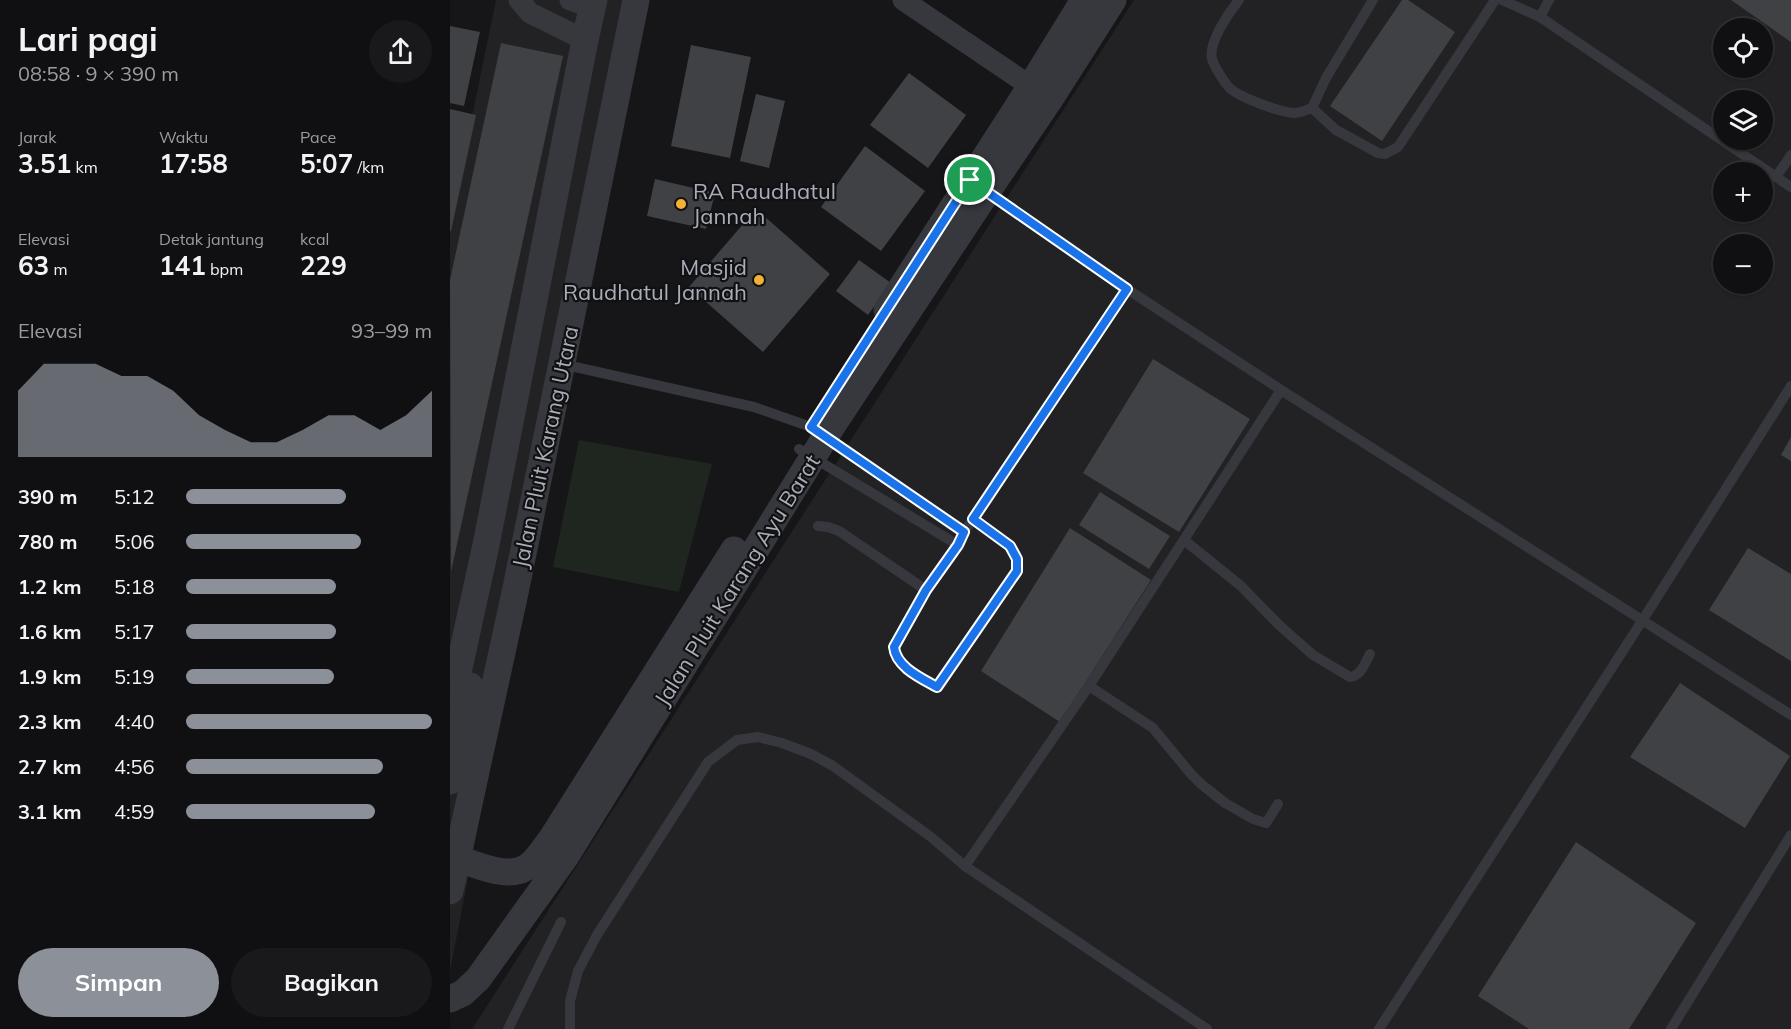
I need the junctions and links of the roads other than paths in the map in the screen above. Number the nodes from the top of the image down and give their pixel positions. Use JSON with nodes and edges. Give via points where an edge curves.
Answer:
{"nodes":[{"id":1,"x":519,"y":0,"type":"edge"},
{"id":2,"x":636,"y":0,"type":"edge"},
{"id":3,"x":903,"y":0,"type":"edge"},
{"id":4,"x":1084,"y":0,"type":"edge"},
{"id":5,"x":1113,"y":0,"type":"edge"},
{"id":6,"x":1239,"y":0,"type":"edge"},
{"id":7,"x":1373,"y":0,"type":"edge"},
{"id":8,"x":1495,"y":0,"type":"edge"},
{"id":9,"x":1502,"y":0,"type":"edge"},
{"id":10,"x":1549,"y":0,"type":"edge"},
{"id":11,"x":586,"y":3,"type":"edge"},
{"id":12,"x":1540,"y":17,"type":"junction"},
{"id":13,"x":585,"y":40,"type":"junction"},
{"id":14,"x":1040,"y":93,"type":"junction"},
{"id":15,"x":1312,"y":108,"type":"junction"},
{"id":16,"x":1791,"y":155,"type":"edge"},
{"id":17,"x":561,"y":169,"type":"junction"},
{"id":18,"x":1776,"y":177,"type":"junction"},
{"id":19,"x":979,"y":186,"type":"junction"},
{"id":20,"x":1791,"y":187,"type":"edge"},
{"id":21,"x":593,"y":218,"type":"junction"},
{"id":22,"x":1127,"y":289,"type":"junction"},
{"id":23,"x":562,"y":364,"type":"junction"},
{"id":24,"x":1791,"y":386,"type":"edge"},
{"id":25,"x":1281,"y":390,"type":"junction"},
{"id":26,"x":812,"y":443,"type":"junction"},
{"id":27,"x":973,"y":519,"type":"junction"},
{"id":28,"x":818,"y":526,"type":"dead end"},
{"id":29,"x":528,"y":527,"type":"junction"},
{"id":30,"x":964,"y":532,"type":"junction"},
{"id":31,"x":1184,"y":540,"type":"junction"},
{"id":32,"x":486,"y":545,"type":"junction"},
{"id":33,"x":958,"y":545,"type":"junction"},
{"id":34,"x":516,"y":588,"type":"junction"},
{"id":35,"x":926,"y":590,"type":"junction"},
{"id":36,"x":1642,"y":621,"type":"junction"},
{"id":37,"x":1370,"y":654,"type":"dead end"},
{"id":38,"x":1089,"y":686,"type":"junction"},
{"id":39,"x":450,"y":709,"type":"edge"},
{"id":40,"x":1791,"y":715,"type":"edge"},
{"id":41,"x":450,"y":782,"type":"edge"},
{"id":42,"x":1278,"y":804,"type":"dead end"},
{"id":43,"x":1791,"y":835,"type":"edge"},
{"id":44,"x":458,"y":859,"type":"junction"},
{"id":45,"x":965,"y":867,"type":"junction"},
{"id":46,"x":450,"y":891,"type":"edge"},
{"id":47,"x":561,"y":922,"type":"dead end"},
{"id":48,"x":450,"y":999,"type":"edge"},
{"id":49,"x":508,"y":1029,"type":"edge"},
{"id":50,"x":570,"y":1029,"type":"edge"},
{"id":51,"x":1207,"y":1029,"type":"edge"},
{"id":52,"x":1379,"y":1029,"type":"edge"},
{"id":53,"x":1671,"y":1029,"type":"edge"}],
"edges":[{"from":1,"to":13,"type":"street","via":[[530,13]]},
{"from":2,"to":21,"type":"street","name":"Jalan Pluit Karang Utara"},
{"from":3,"to":14,"type":"street"},
{"from":4,"to":14,"type":"street","name":"Jalan Pluit Karang Ayu Barat"},
{"from":5,"to":14,"type":"street","name":"Jalan Pluit Karang Ayu Barat"},
{"from":6,"to":15,"type":"lane","via":[[1215,39],[1212,58],[1224,81],[1232,90],[1260,104],[1296,113]]},
{"from":7,"to":15,"type":"lane"},
{"from":8,"to":15,"type":"lane","via":[[1398,147],[1378,153],[1347,137]]},
{"from":9,"to":12,"type":"lane"},
{"from":10,"to":12,"type":"lane"},
{"from":11,"to":13,"type":"street","name":"Jalan Pluit Karang Utara"},
{"from":12,"to":18,"type":"lane"},
{"from":13,"to":17,"type":"street","name":"Jalan Pluit Karang Utara"},
{"from":14,"to":19,"type":"street","name":"Jalan Pluit Karang Ayu Barat"},
{"from":16,"to":18,"type":"lane"},
{"from":17,"to":21,"type":"street"},
{"from":17,"to":32,"type":"street","name":"Jalan Pluit Karang Utara"},
{"from":18,"to":20,"type":"lane"},
{"from":19,"to":22,"type":"lane"},
{"from":19,"to":26,"type":"street","name":"Jalan Pluit Karang Ayu Barat"},
{"from":21,"to":23,"type":"street","name":"Jalan Pluit Karang Utara"},
{"from":22,"to":25,"type":"lane"},
{"from":22,"to":27,"type":"lane"},
{"from":23,"to":26,"type":"lane","via":[[754,407]]},
{"from":23,"to":29,"type":"street","name":"Jalan Pluit Karang Utara"},
{"from":24,"to":36,"type":"lane"},
{"from":25,"to":31,"type":"lane"},
{"from":25,"to":36,"type":"lane"},
{"from":26,"to":30,"type":"lane"},
{"from":26,"to":33,"type":"lane"},
{"from":26,"to":44,"type":"street","name":"Jalan Pluit Karang Ayu Barat","via":[[534,862],[520,871],[506,872]]},
{"from":26,"to":48,"type":"street","name":"Jalan Pluit Karang Ayu Barat","via":[[566,856],[478,979]]},
{"from":27,"to":30,"type":"lane"},
{"from":27,"to":35,"type":"lane","via":[[1010,546],[1017,559],[1017,571],[937,687],[912,673],[894,651]]},
{"from":28,"to":35,"type":"lane","via":[[839,531]]},
{"from":29,"to":32,"type":"street"},
{"from":29,"to":34,"type":"street","name":"Jalan Pluit Karang Utara"},
{"from":30,"to":33,"type":"lane"},
{"from":31,"to":37,"type":"lane","via":[[1329,666],[1354,677]]},
{"from":31,"to":38,"type":"lane"},
{"from":32,"to":39,"type":"street","name":"Jalan Pluit Karang Utara"},
{"from":33,"to":35,"type":"lane"},
{"from":34,"to":41,"type":"street","via":[[516,582],[507,573],[494,578],[492,583]]},
{"from":34,"to":44,"type":"street","name":"Jalan Pluit Karang Utara"},
{"from":36,"to":40,"type":"lane"},
{"from":36,"to":52,"type":"lane"},
{"from":38,"to":42,"type":"lane","via":[[1153,728],[1201,784],[1237,810],[1266,823]]},
{"from":38,"to":45,"type":"lane"},
{"from":43,"to":53,"type":"lane"},
{"from":44,"to":46,"type":"street","name":"Jalan Pluit Karang Utara"},
{"from":45,"to":50,"type":"lane","via":[[931,837],[833,766],[782,743],[758,737],[737,740],[708,762],[597,935],[578,971],[570,1001]]},
{"from":45,"to":51,"type":"lane"},
{"from":47,"to":49,"type":"lane"}]}
